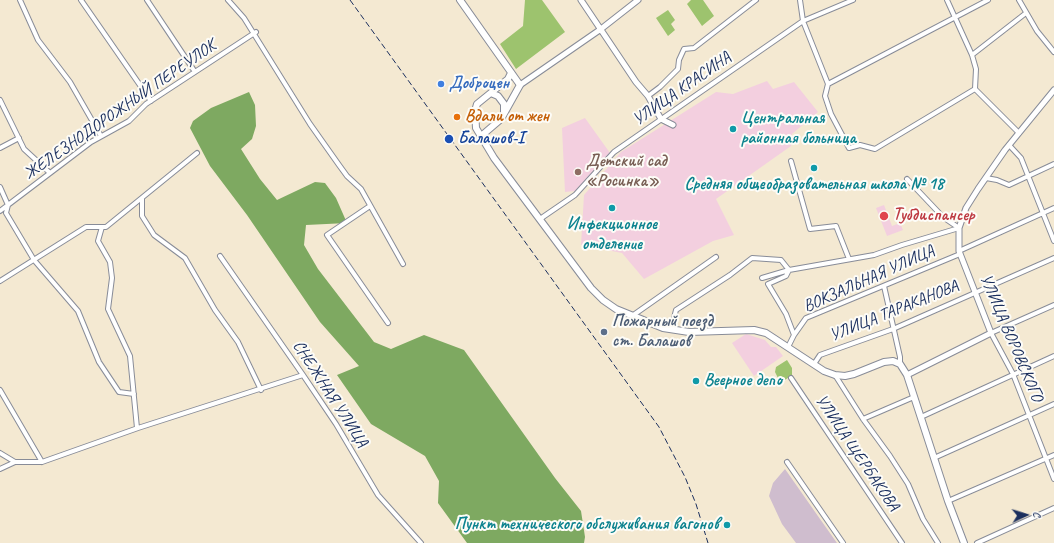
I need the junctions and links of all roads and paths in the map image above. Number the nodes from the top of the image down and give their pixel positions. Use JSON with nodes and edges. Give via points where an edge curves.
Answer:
{"nodes":[{"id":1,"x":20,"y":0,"type":"edge"},
{"id":2,"x":81,"y":0,"type":"edge"},
{"id":3,"x":147,"y":0,"type":"edge"},
{"id":4,"x":228,"y":0,"type":"edge"},
{"id":5,"x":460,"y":0,"type":"edge"},
{"id":6,"x":581,"y":0,"type":"edge"},
{"id":7,"x":638,"y":0,"type":"edge"},
{"id":8,"x":756,"y":0,"type":"edge"},
{"id":9,"x":800,"y":0,"type":"edge"},
{"id":10,"x":853,"y":0,"type":"edge"},
{"id":11,"x":947,"y":0,"type":"edge"},
{"id":12,"x":988,"y":0,"type":"edge"},
{"id":13,"x":1019,"y":0,"type":"edge"},
{"id":14,"x":1026,"y":13,"type":"junction"},
{"id":15,"x":954,"y":18,"type":"junction"},
{"id":16,"x":803,"y":21,"type":"junction"},
{"id":17,"x":601,"y":29,"type":"junction"},
{"id":18,"x":254,"y":33,"type":"junction"},
{"id":19,"x":1054,"y":52,"type":"edge"},
{"id":20,"x":972,"y":55,"type":"junction"},
{"id":21,"x":195,"y":72,"type":"junction"},
{"id":22,"x":511,"y":73,"type":"junction"},
{"id":23,"x":828,"y":84,"type":"junction"},
{"id":24,"x":520,"y":85,"type":"junction"},
{"id":25,"x":976,"y":89,"type":"junction"},
{"id":26,"x":1054,"y":90,"type":"edge"},
{"id":27,"x":491,"y":92,"type":"junction"},
{"id":28,"x":648,"y":96,"type":"junction"},
{"id":29,"x":0,"y":100,"type":"edge"},
{"id":30,"x":151,"y":101,"type":"junction"},
{"id":31,"x":504,"y":112,"type":"junction"},
{"id":32,"x":661,"y":119,"type":"junction"},
{"id":33,"x":673,"y":126,"type":"dead end"},
{"id":34,"x":1019,"y":132,"type":"junction"},
{"id":35,"x":101,"y":136,"type":"junction"},
{"id":36,"x":480,"y":137,"type":"junction"},
{"id":37,"x":19,"y":138,"type":"junction"},
{"id":38,"x":1009,"y":145,"type":"junction"},
{"id":39,"x":0,"y":148,"type":"edge"},
{"id":40,"x":197,"y":153,"type":"dead end"},
{"id":41,"x":791,"y":161,"type":"dead end"},
{"id":42,"x":1054,"y":164,"type":"edge"},
{"id":43,"x":50,"y":173,"type":"junction"},
{"id":44,"x":1028,"y":176,"type":"junction"},
{"id":45,"x":986,"y":178,"type":"junction"},
{"id":46,"x":907,"y":179,"type":"dead end"},
{"id":47,"x":0,"y":187,"type":"edge"},
{"id":48,"x":142,"y":198,"type":"junction"},
{"id":49,"x":8,"y":205,"type":"junction"},
{"id":50,"x":370,"y":206,"type":"junction"},
{"id":51,"x":1054,"y":208,"type":"edge"},
{"id":52,"x":0,"y":211,"type":"edge"},
{"id":53,"x":1042,"y":213,"type":"junction"},
{"id":54,"x":540,"y":219,"type":"junction"},
{"id":55,"x":102,"y":227,"type":"junction"},
{"id":56,"x":959,"y":228,"type":"junction"},
{"id":57,"x":1054,"y":241,"type":"edge"},
{"id":58,"x":960,"y":252,"type":"junction"},
{"id":59,"x":220,"y":256,"type":"dead end"},
{"id":60,"x":716,"y":257,"type":"dead end"},
{"id":61,"x":1054,"y":258,"type":"edge"},
{"id":62,"x":849,"y":259,"type":"junction"},
{"id":63,"x":34,"y":260,"type":"junction"},
{"id":64,"x":403,"y":264,"type":"dead end"},
{"id":65,"x":789,"y":270,"type":"junction"},
{"id":66,"x":762,"y":278,"type":"dead end"},
{"id":67,"x":0,"y":281,"type":"edge"},
{"id":68,"x":884,"y":286,"type":"junction"},
{"id":69,"x":975,"y":292,"type":"junction"},
{"id":70,"x":1054,"y":305,"type":"edge"},
{"id":71,"x":632,"y":316,"type":"junction"},
{"id":72,"x":388,"y":323,"type":"dead end"},
{"id":73,"x":892,"y":329,"type":"junction"},
{"id":74,"x":671,"y":330,"type":"junction"},
{"id":75,"x":992,"y":333,"type":"junction"},
{"id":76,"x":794,"y":335,"type":"junction"},
{"id":77,"x":788,"y":347,"type":"junction"},
{"id":78,"x":1054,"y":356,"type":"edge"},
{"id":79,"x":814,"y":364,"type":"junction"},
{"id":80,"x":900,"y":364,"type":"junction"},
{"id":81,"x":303,"y":374,"type":"junction"},
{"id":82,"x":1013,"y":374,"type":"junction"},
{"id":83,"x":836,"y":375,"type":"junction"},
{"id":84,"x":907,"y":375,"type":"junction"},
{"id":85,"x":791,"y":378,"type":"dead end"},
{"id":86,"x":260,"y":389,"type":"junction"},
{"id":87,"x":0,"y":390,"type":"edge"},
{"id":88,"x":134,"y":394,"type":"junction"},
{"id":89,"x":914,"y":397,"type":"junction"},
{"id":90,"x":1054,"y":404,"type":"edge"},
{"id":91,"x":1029,"y":416,"type":"junction"},
{"id":92,"x":920,"y":417,"type":"junction"},
{"id":93,"x":863,"y":419,"type":"junction"},
{"id":94,"x":137,"y":428,"type":"junction"},
{"id":95,"x":0,"y":453,"type":"edge"},
{"id":96,"x":1054,"y":455,"type":"edge"},
{"id":97,"x":934,"y":458,"type":"junction"},
{"id":98,"x":1046,"y":458,"type":"junction"},
{"id":99,"x":14,"y":462,"type":"junction"},
{"id":100,"x":42,"y":462,"type":"junction"},
{"id":101,"x":786,"y":462,"type":"dead end"},
{"id":102,"x":0,"y":469,"type":"edge"},
{"id":103,"x":1054,"y":479,"type":"edge"},
{"id":104,"x":948,"y":501,"type":"junction"},
{"id":105,"x":1054,"y":508,"type":"edge"},
{"id":106,"x":421,"y":543,"type":"edge"},
{"id":107,"x":843,"y":543,"type":"edge"},
{"id":108,"x":902,"y":543,"type":"edge"},
{"id":109,"x":938,"y":543,"type":"edge"},
{"id":110,"x":964,"y":543,"type":"edge"},
{"id":111,"x":977,"y":543,"type":"edge"}],
"edges":[{"from":1,"to":35,"type":"street","via":[[38,40],[70,82]]},
{"from":2,"to":30,"type":"street"},
{"from":3,"to":21,"type":"street"},
{"from":4,"to":18,"type":"street"},
{"from":5,"to":22,"type":"main road"},
{"from":6,"to":17,"type":"street"},
{"from":7,"to":17,"type":"street"},
{"from":8,"to":28,"type":"street","via":[[694,48],[684,49],[678,69],[660,88]]},
{"from":9,"to":16,"type":"street"},
{"from":10,"to":16,"type":"street","name":"УЛИЦА КРАСИНА"},
{"from":11,"to":15,"type":"street"},
{"from":12,"to":15,"type":"street"},
{"from":13,"to":14,"type":"street"},
{"from":14,"to":19,"type":"street"},
{"from":14,"to":20,"type":"street"},
{"from":15,"to":20,"type":"street"},
{"from":15,"to":23,"type":"street"},
{"from":16,"to":23,"type":"street"},
{"from":16,"to":32,"type":"street","name":"УЛИЦА КРАСИНА"},
{"from":17,"to":24,"type":"street"},
{"from":17,"to":28,"type":"street"},
{"from":18,"to":21,"type":"street","name":"ЖЕЛЕЗНОДОРОЖНЫЙ ПЕРЕУЛОК"},
{"from":18,"to":50,"type":"street","via":[[339,165],[361,188]]},
{"from":20,"to":25,"type":"street","via":[[976,69]]},
{"from":21,"to":30,"type":"street","name":"ЖЕЛЕЗНОДОРОЖНЫЙ ПЕРЕУЛОК"},
{"from":22,"to":24,"type":"main road"},
{"from":22,"to":27,"type":"main road","via":[[508,79]]},
{"from":23,"to":25,"type":"street","via":[[825,96],[831,114],[849,148],[860,145],[875,149]]},
{"from":24,"to":31,"type":"main road"},
{"from":25,"to":34,"type":"street"},
{"from":26,"to":34,"type":"street","name":"УЛИЦА ВОРОВСКОГО"},
{"from":27,"to":31,"type":"main road","via":[[504,104]]},
{"from":27,"to":36,"type":"main road","via":[[481,100],[475,110],[476,128]]},
{"from":28,"to":32,"type":"street"},
{"from":29,"to":37,"type":"street"},
{"from":30,"to":35,"type":"street","name":"ЖЕЛЕЗНОДОРОЖНЫЙ ПЕРЕУЛОК","via":[[129,121]]},
{"from":31,"to":36,"type":"main road","via":[[501,119]]},
{"from":32,"to":33,"type":"street"},
{"from":32,"to":54,"type":"street","name":"УЛИЦА КРАСИНА","via":[[614,152],[575,195]]},
{"from":34,"to":38,"type":"street","name":"УЛИЦА ВОРОВСКОГО"},
{"from":35,"to":43,"type":"street","name":"ЖЕЛЕЗНОДОРОЖНЫЙ ПЕРЕУЛОК"},
{"from":36,"to":54,"type":"main road"},
{"from":37,"to":39,"type":"street"},
{"from":37,"to":43,"type":"street","via":[[24,150]]},
{"from":38,"to":44,"type":"street","via":[[1021,158]]},
{"from":38,"to":45,"type":"street","name":"УЛИЦА ВОРОВСКОГО"},
{"from":40,"to":48,"type":"street"},
{"from":41,"to":62,"type":"street","via":[[810,229],[836,226]]},
{"from":42,"to":44,"type":"street"},
{"from":43,"to":49,"type":"street","name":"ЖЕЛЕЗНОДОРОЖНЫЙ ПЕРЕУЛОК"},
{"from":44,"to":45,"type":"street","via":[[1010,185]]},
{"from":44,"to":53,"type":"street"},
{"from":45,"to":56,"type":"street","name":"УЛИЦА ВОРОВСКОГО","via":[[966,208]]},
{"from":46,"to":56,"type":"street","via":[[943,217]]},
{"from":47,"to":49,"type":"street"},
{"from":48,"to":55,"type":"street"},
{"from":48,"to":86,"type":"street","via":[[142,216],[154,235],[186,258],[207,297],[238,342]]},
{"from":49,"to":52,"type":"street","name":"ЖЕЛЕЗНОДОРОЖНЫЙ ПЕРЕУЛОК"},
{"from":49,"to":63,"type":"street","via":[[6,213]]},
{"from":50,"to":64,"type":"street","via":[[402,258]]},
{"from":50,"to":72,"type":"street","via":[[327,234]]},
{"from":51,"to":53,"type":"street","name":"ВОКЗАЛЬНАЯ УЛИЦА"},
{"from":53,"to":57,"type":"street"},
{"from":53,"to":58,"type":"street","name":"ВОКЗАЛЬНАЯ УЛИЦА"},
{"from":54,"to":71,"type":"main road","via":[[591,288],[612,306]]},
{"from":55,"to":63,"type":"street","via":[[86,227]]},
{"from":55,"to":88,"type":"street","via":[[98,241],[110,262],[112,278],[108,309],[130,356]]},
{"from":56,"to":58,"type":"street","name":"УЛИЦА ВОРОВСКОГО"},
{"from":56,"to":62,"type":"street","via":[[902,244],[874,255]]},
{"from":58,"to":68,"type":"street","name":"ВОКЗАЛЬНАЯ УЛИЦА"},
{"from":58,"to":69,"type":"street","name":"УЛИЦА ВОРОВСКОГО"},
{"from":59,"to":81,"type":"street","name":"СНЕЖНАЯ УЛИЦА"},
{"from":60,"to":71,"type":"street"},
{"from":61,"to":69,"type":"street","name":"УЛИЦА ТАРАКАНОВА"},
{"from":62,"to":65,"type":"street"},
{"from":63,"to":67,"type":"street"},
{"from":63,"to":88,"type":"street","via":[[78,312],[99,362],[119,392]]},
{"from":65,"to":66,"type":"street"},
{"from":65,"to":74,"type":"street","via":[[781,260],[752,258],[676,310]]},
{"from":65,"to":76,"type":"street","via":[[786,276],[768,284],[786,314]]},
{"from":68,"to":73,"type":"street"},
{"from":68,"to":76,"type":"street","name":"ВОКЗАЛЬНАЯ УЛИЦА","via":[[806,318]]},
{"from":69,"to":73,"type":"street","name":"УЛИЦА ТАРАКАНОВА"},
{"from":69,"to":75,"type":"street","name":"УЛИЦА ВОРОВСКОГО"},
{"from":70,"to":75,"type":"street"},
{"from":71,"to":74,"type":"main road"},
{"from":73,"to":79,"type":"street","name":"УЛИЦА ТАРАКАНОВА","via":[[820,355]]},
{"from":73,"to":80,"type":"street"},
{"from":74,"to":77,"type":"main road","via":[[754,330],[766,333]]},
{"from":75,"to":82,"type":"street","name":"УЛИЦА ВОРОВСКОГО"},
{"from":75,"to":84,"type":"street"},
{"from":76,"to":77,"type":"street","name":"ВОКЗАЛЬНАЯ УЛИЦА"},
{"from":77,"to":79,"type":"main road"},
{"from":78,"to":82,"type":"street"},
{"from":79,"to":83,"type":"main road"},
{"from":80,"to":83,"type":"main road","via":[[893,361],[884,362],[854,374]]},
{"from":80,"to":84,"type":"main road"},
{"from":81,"to":86,"type":"street"},
{"from":81,"to":106,"type":"street","name":"СНЕЖНАЯ УЛИЦА","via":[[378,495]]},
{"from":82,"to":91,"type":"street","name":"УЛИЦА ВОРОВСКОГО"},
{"from":82,"to":92,"type":"street"},
{"from":83,"to":93,"type":"street"},
{"from":84,"to":89,"type":"main road"},
{"from":85,"to":108,"type":"street","name":"УЛИЦА ЩЕРБАКОВА"},
{"from":86,"to":94,"type":"street"},
{"from":87,"to":100,"type":"street"},
{"from":88,"to":94,"type":"street"},
{"from":89,"to":92,"type":"main road"},
{"from":89,"to":93,"type":"street"},
{"from":90,"to":91,"type":"street"},
{"from":91,"to":97,"type":"street"},
{"from":91,"to":98,"type":"street","name":"УЛИЦА ВОРОВСКОГО"},
{"from":92,"to":97,"type":"main road"},
{"from":93,"to":109,"type":"street","via":[[908,484],[923,519]]},
{"from":94,"to":100,"type":"street"},
{"from":95,"to":99,"type":"street"},
{"from":96,"to":98,"type":"street"},
{"from":97,"to":104,"type":"main road"},
{"from":98,"to":103,"type":"street","name":"УЛИЦА ВОРОВСКОГО"},
{"from":98,"to":104,"type":"street"},
{"from":99,"to":100,"type":"street"},
{"from":99,"to":102,"type":"street"},
{"from":101,"to":107,"type":"street"},
{"from":104,"to":110,"type":"main road"},
{"from":105,"to":111,"type":"street"}]}
